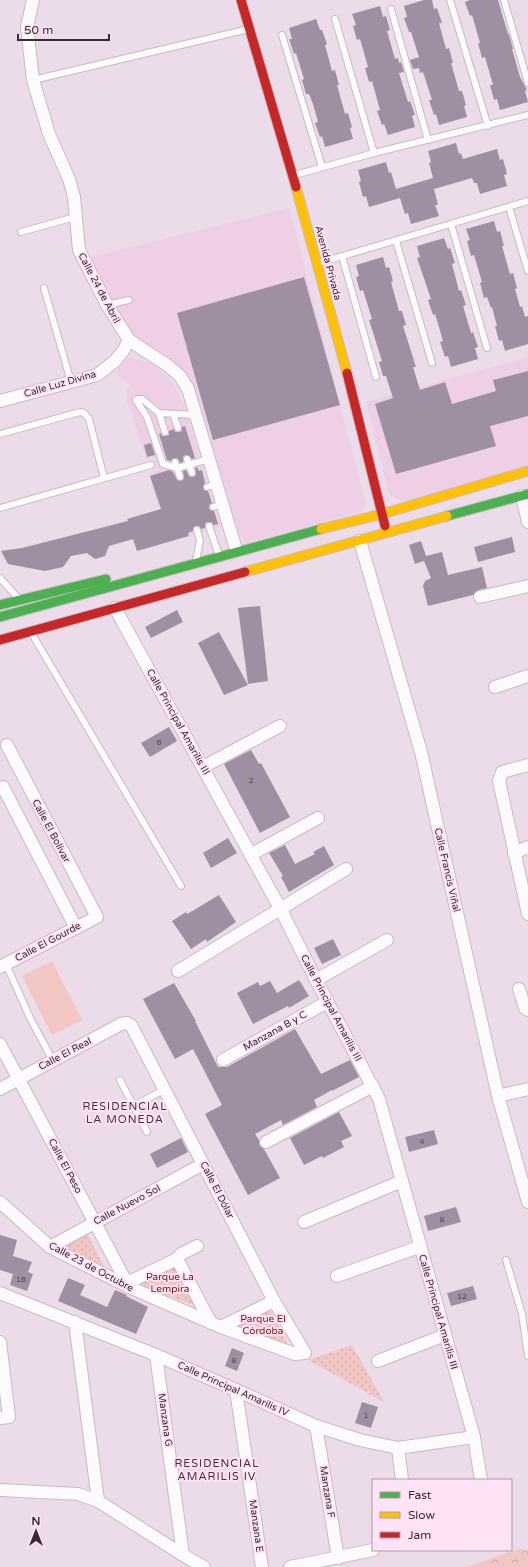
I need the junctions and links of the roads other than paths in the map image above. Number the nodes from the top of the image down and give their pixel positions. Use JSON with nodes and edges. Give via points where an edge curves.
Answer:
{"nodes":[{"id":1,"x":33,"y":0,"type":"edge"},
{"id":2,"x":241,"y":0,"type":"edge"},
{"id":3,"x":450,"y":0,"type":"edge"},
{"id":4,"x":504,"y":0,"type":"edge"},
{"id":5,"x":391,"y":9,"type":"dead end"},
{"id":6,"x":335,"y":19,"type":"dead end"},
{"id":7,"x":250,"y":29,"type":"junction"},
{"id":8,"x":282,"y":35,"type":"dead end"},
{"id":9,"x":33,"y":80,"type":"junction"},
{"id":10,"x":528,"y":83,"type":"edge"},
{"id":11,"x":528,"y":116,"type":"edge"},
{"id":12,"x":488,"y":126,"type":"junction"},
{"id":13,"x":428,"y":140,"type":"junction"},
{"id":14,"x":374,"y":153,"type":"junction"},
{"id":15,"x":322,"y":167,"type":"junction"},
{"id":16,"x":293,"y":175,"type":"junction"},
{"id":17,"x":528,"y":201,"type":"edge"},
{"id":18,"x":509,"y":207,"type":"junction"},
{"id":19,"x":75,"y":217,"type":"junction"},
{"id":20,"x":451,"y":224,"type":"junction"},
{"id":21,"x":21,"y":232,"type":"dead end"},
{"id":22,"x":396,"y":241,"type":"junction"},
{"id":23,"x":342,"y":256,"type":"junction"},
{"id":24,"x":316,"y":263,"type":"junction"},
{"id":25,"x":528,"y":271,"type":"edge"},
{"id":26,"x":44,"y":288,"type":"dead end"},
{"id":27,"x":129,"y":300,"type":"dead end"},
{"id":28,"x":107,"y":305,"type":"junction"},
{"id":29,"x":129,"y":340,"type":"junction"},
{"id":30,"x":487,"y":348,"type":"dead end"},
{"id":31,"x":432,"y":363,"type":"dead end"},
{"id":32,"x":376,"y":377,"type":"dead end"},
{"id":33,"x":71,"y":382,"type":"junction"},
{"id":34,"x":0,"y":401,"type":"edge"},
{"id":35,"x":160,"y":413,"type":"junction"},
{"id":36,"x":173,"y":414,"type":"junction"},
{"id":37,"x":195,"y":415,"type":"junction"},
{"id":38,"x":178,"y":428,"type":"dead end"},
{"id":39,"x":165,"y":432,"type":"dead end"},
{"id":40,"x":0,"y":434,"type":"edge"},
{"id":41,"x":209,"y":459,"type":"junction"},
{"id":42,"x":188,"y":462,"type":"junction"},
{"id":43,"x":528,"y":462,"type":"edge"},
{"id":44,"x":151,"y":465,"type":"dead end"},
{"id":45,"x":176,"y":465,"type":"junction"},
{"id":46,"x":528,"y":471,"type":"edge"},
{"id":47,"x":192,"y":473,"type":"dead end"},
{"id":48,"x":180,"y":477,"type":"dead end"},
{"id":49,"x":104,"y":478,"type":"junction"},
{"id":50,"x":525,"y":495,"type":"edge"},
{"id":51,"x":0,"y":508,"type":"edge"},
{"id":52,"x":381,"y":510,"type":"junction"},
{"id":53,"x":528,"y":522,"type":"edge"},
{"id":54,"x":209,"y":526,"type":"dead end"},
{"id":55,"x":197,"y":530,"type":"dead end"},
{"id":56,"x":387,"y":534,"type":"junction"},
{"id":57,"x":360,"y":541,"type":"junction"},
{"id":58,"x":235,"y":546,"type":"junction"},
{"id":59,"x":219,"y":553,"type":"junction"},
{"id":60,"x":196,"y":560,"type":"junction"},
{"id":61,"x":0,"y":578,"type":"edge"},
{"id":62,"x":528,"y":586,"type":"edge"},
{"id":63,"x":480,"y":597,"type":"dead end"},
{"id":64,"x":20,"y":600,"type":"junction"},
{"id":65,"x":0,"y":605,"type":"edge"},
{"id":66,"x":28,"y":608,"type":"junction"},
{"id":67,"x":115,"y":608,"type":"junction"},
{"id":68,"x":0,"y":617,"type":"edge"},
{"id":69,"x":30,"y":631,"type":"junction"},
{"id":70,"x":0,"y":640,"type":"edge"},
{"id":71,"x":528,"y":676,"type":"edge"},
{"id":72,"x":495,"y":687,"type":"dead end"},
{"id":73,"x":280,"y":726,"type":"dead end"},
{"id":74,"x":7,"y":745,"type":"dead end"},
{"id":75,"x":528,"y":765,"type":"edge"},
{"id":76,"x":203,"y":767,"type":"junction"},
{"id":77,"x":22,"y":776,"type":"junction"},
{"id":78,"x":2,"y":787,"type":"edge"},
{"id":79,"x":318,"y":818,"type":"dead end"},
{"id":80,"x":528,"y":847,"type":"edge"},
{"id":81,"x":514,"y":853,"type":"junction"},
{"id":82,"x":250,"y":855,"type":"junction"},
{"id":83,"x":346,"y":869,"type":"dead end"},
{"id":84,"x":182,"y":886,"type":"dead end"},
{"id":85,"x":281,"y":910,"type":"junction"},
{"id":86,"x":528,"y":914,"type":"edge"},
{"id":87,"x":96,"y":917,"type":"joint"},
{"id":88,"x":76,"y":928,"type":"junction"},
{"id":89,"x":387,"y":940,"type":"dead end"},
{"id":90,"x":3,"y":966,"type":"edge"},
{"id":91,"x":178,"y":971,"type":"dead end"},
{"id":92,"x":316,"y":980,"type":"junction"},
{"id":93,"x":519,"y":989,"type":"dead end"},
{"id":94,"x":327,"y":1002,"type":"junction"},
{"id":95,"x":528,"y":1010,"type":"edge"},
{"id":96,"x":131,"y":1025,"type":"joint"},
{"id":97,"x":0,"y":1044,"type":"edge"},
{"id":98,"x":223,"y":1060,"type":"dead end"},
{"id":99,"x":53,"y":1061,"type":"junction"},
{"id":100,"x":19,"y":1079,"type":"junction"},
{"id":101,"x":120,"y":1080,"type":"dead end"},
{"id":102,"x":372,"y":1086,"type":"junction"},
{"id":103,"x":0,"y":1089,"type":"edge"},
{"id":104,"x":165,"y":1089,"type":"junction"},
{"id":105,"x":528,"y":1089,"type":"edge"},
{"id":106,"x":498,"y":1096,"type":"junction"},
{"id":107,"x":134,"y":1106,"type":"junction"},
{"id":108,"x":147,"y":1132,"type":"dead end"},
{"id":109,"x":266,"y":1142,"type":"dead end"},
{"id":110,"x":203,"y":1164,"type":"junction"},
{"id":111,"x":402,"y":1181,"type":"junction"},
{"id":112,"x":0,"y":1202,"type":"edge"},
{"id":113,"x":528,"y":1202,"type":"edge"},
{"id":114,"x":96,"y":1222,"type":"junction"},
{"id":115,"x":304,"y":1222,"type":"dead end"},
{"id":116,"x":197,"y":1246,"type":"dead end"},
{"id":117,"x":50,"y":1247,"type":"junction"},
{"id":118,"x":419,"y":1247,"type":"junction"},
{"id":119,"x":177,"y":1259,"type":"junction"},
{"id":120,"x":506,"y":1260,"type":"dead end"},
{"id":121,"x":337,"y":1276,"type":"dead end"},
{"id":122,"x":128,"y":1285,"type":"junction"},
{"id":123,"x":0,"y":1293,"type":"edge"},
{"id":124,"x":274,"y":1301,"type":"junction"},
{"id":125,"x":74,"y":1322,"type":"junction"},
{"id":126,"x":216,"y":1325,"type":"junction"},
{"id":127,"x":445,"y":1335,"type":"junction"},
{"id":128,"x":0,"y":1342,"type":"edge"},
{"id":129,"x":305,"y":1354,"type":"joint"},
{"id":130,"x":156,"y":1355,"type":"junction"},
{"id":131,"x":528,"y":1356,"type":"edge"},
{"id":132,"x":378,"y":1361,"type":"dead end"},
{"id":133,"x":236,"y":1390,"type":"junction"},
{"id":134,"x":0,"y":1418,"type":"edge"},
{"id":135,"x":316,"y":1426,"type":"junction"},
{"id":136,"x":474,"y":1437,"type":"junction"},
{"id":137,"x":398,"y":1448,"type":"junction"},
{"id":138,"x":402,"y":1479,"type":"edge"},
{"id":139,"x":481,"y":1479,"type":"edge"},
{"id":140,"x":0,"y":1490,"type":"edge"},
{"id":141,"x":98,"y":1501,"type":"junction"},
{"id":142,"x":372,"y":1550,"type":"edge"},
{"id":143,"x":183,"y":1555,"type":"junction"},
{"id":144,"x":338,"y":1558,"type":"junction"},
{"id":145,"x":204,"y":1567,"type":"edge"},
{"id":146,"x":262,"y":1567,"type":"edge"},
{"id":147,"x":290,"y":1567,"type":"edge"}],
"edges":[{"from":1,"to":9,"type":"street","name":"Calle 24 de Abril","via":[[27,27]]},
{"from":2,"to":7,"type":"main road","name":"Avenida Privada"},
{"from":3,"to":12,"type":"lane"},
{"from":4,"to":10,"type":"lane"},
{"from":5,"to":13,"type":"lane"},
{"from":6,"to":14,"type":"lane"},
{"from":7,"to":9,"type":"lane"},
{"from":7,"to":16,"type":"main road","name":"Avenida Privada"},
{"from":8,"to":15,"type":"lane"},
{"from":9,"to":19,"type":"street","name":"Calle 24 de Abril","via":[[48,134],[69,179],[74,197]]},
{"from":11,"to":12,"type":"lane"},
{"from":12,"to":13,"type":"lane"},
{"from":13,"to":14,"type":"lane"},
{"from":14,"to":15,"type":"lane"},
{"from":15,"to":16,"type":"lane"},
{"from":16,"to":24,"type":"main road","name":"Avenida Privada"},
{"from":17,"to":18,"type":"lane"},
{"from":18,"to":20,"type":"lane"},
{"from":18,"to":25,"type":"lane"},
{"from":19,"to":21,"type":"lane"},
{"from":19,"to":28,"type":"street","name":"Calle 24 de Abril","via":[[79,250]]},
{"from":20,"to":22,"type":"lane"},
{"from":20,"to":30,"type":"lane"},
{"from":22,"to":23,"type":"lane"},
{"from":22,"to":31,"type":"lane"},
{"from":23,"to":24,"type":"lane"},
{"from":23,"to":32,"type":"lane"},
{"from":24,"to":52,"type":"main road","name":"Avenida Privada","via":[[356,405]]},
{"from":26,"to":33,"type":"lane"},
{"from":27,"to":28,"type":"lane"},
{"from":28,"to":29,"type":"street","name":"Calle 24 de Abril"},
{"from":29,"to":33,"type":"street","name":"Calle Luz Divina","via":[[123,351],[106,369],[97,375]]},
{"from":29,"to":37,"type":"street","name":"Calle 24 de Abril","via":[[180,376],[188,389]]},
{"from":33,"to":34,"type":"street","name":"Calle Luz Divina"},
{"from":35,"to":36,"type":"lane"},
{"from":35,"to":39,"type":"lane"},
{"from":35,"to":45,"type":"lane","via":[[142,399],[136,400],[147,416],[163,464]]},
{"from":36,"to":37,"type":"lane"},
{"from":36,"to":38,"type":"lane"},
{"from":37,"to":41,"type":"street","name":"Calle 24 de Abril"},
{"from":40,"to":49,"type":"lane","via":[[80,412],[90,419]]},
{"from":41,"to":42,"type":"lane"},
{"from":41,"to":58,"type":"street","name":"Calle 24 de Abril","via":[[218,506]]},
{"from":42,"to":45,"type":"lane"},
{"from":42,"to":47,"type":"lane"},
{"from":43,"to":52,"type":"main road"},
{"from":44,"to":49,"type":"lane"},
{"from":45,"to":48,"type":"lane"},
{"from":46,"to":52,"type":"main road"},
{"from":49,"to":51,"type":"lane"},
{"from":50,"to":53,"type":"street"},
{"from":50,"to":56,"type":"main road"},
{"from":52,"to":56,"type":"main road","name":"Avenida Privada"},
{"from":52,"to":58,"type":"main road"},
{"from":52,"to":59,"type":"main road"},
{"from":54,"to":59,"type":"lane"},
{"from":55,"to":60,"type":"lane","via":[[200,541]]},
{"from":56,"to":57,"type":"main road"},
{"from":57,"to":67,"type":"main road"},
{"from":57,"to":106,"type":"street","name":"Calle Francis Viñal","via":[[421,752]]},
{"from":58,"to":59,"type":"main road"},
{"from":59,"to":60,"type":"main road"},
{"from":60,"to":64,"type":"main road"},
{"from":60,"to":66,"type":"main road"},
{"from":61,"to":64,"type":"lane"},
{"from":62,"to":63,"type":"street"},
{"from":64,"to":65,"type":"main road"},
{"from":64,"to":66,"type":"lane"},
{"from":66,"to":68,"type":"main road"},
{"from":67,"to":69,"type":"main road"},
{"from":67,"to":76,"type":"street","name":"Calle Principal Amarilis III"},
{"from":69,"to":70,"type":"main road"},
{"from":69,"to":84,"type":"lane"},
{"from":71,"to":72,"type":"street"},
{"from":73,"to":76,"type":"street"},
{"from":74,"to":77,"type":"street","name":"Calle El Bolívar"},
{"from":75,"to":81,"type":"street","via":[[502,772],[499,781]]},
{"from":76,"to":82,"type":"street","name":"Calle Principal Amarilis III"},
{"from":77,"to":78,"type":"street"},
{"from":77,"to":87,"type":"street","name":"Calle El Bolívar"},
{"from":78,"to":88,"type":"street"},
{"from":79,"to":82,"type":"street"},
{"from":80,"to":81,"type":"street"},
{"from":81,"to":86,"type":"street"},
{"from":82,"to":85,"type":"street","name":"Calle Principal Amarilis III"},
{"from":83,"to":85,"type":"street"},
{"from":85,"to":91,"type":"street"},
{"from":85,"to":92,"type":"street","name":"Calle Principal Amarilis III"},
{"from":87,"to":88,"type":"street","name":"Calle El Gourde"},
{"from":88,"to":90,"type":"street","name":"Calle El Gourde"},
{"from":89,"to":92,"type":"street"},
{"from":90,"to":99,"type":"lane"},
{"from":92,"to":94,"type":"street","name":"Calle Principal Amarilis III"},
{"from":93,"to":95,"type":"street"},
{"from":94,"to":98,"type":"street","name":"Manzana B y C"},
{"from":94,"to":102,"type":"street","name":"Calle Principal Amarilis III"},
{"from":96,"to":99,"type":"street","name":"Calle El Real","via":[[121,1024]]},
{"from":96,"to":104,"type":"street","name":"Calle El Dólar"},
{"from":97,"to":100,"type":"street","name":"Calle El Peso"},
{"from":99,"to":100,"type":"street","name":"Calle El Real"},
{"from":100,"to":103,"type":"street","name":"Calle El Real"},
{"from":100,"to":114,"type":"street","name":"Calle El Peso"},
{"from":101,"to":107,"type":"lane"},
{"from":102,"to":109,"type":"street"},
{"from":102,"to":111,"type":"street","name":"Calle Principal Amarilis III","via":[[379,1099]]},
{"from":104,"to":107,"type":"lane"},
{"from":104,"to":110,"type":"street","name":"Calle El Dólar"},
{"from":105,"to":106,"type":"street"},
{"from":106,"to":113,"type":"street","name":"Calle Francis Viñal"},
{"from":107,"to":108,"type":"lane"},
{"from":110,"to":114,"type":"street","name":"Calle Nuevo Sol"},
{"from":110,"to":124,"type":"street","name":"Calle El Dólar"},
{"from":111,"to":115,"type":"street"},
{"from":111,"to":118,"type":"street","name":"Calle Principal Amarilis III"},
{"from":112,"to":117,"type":"street","name":"Calle 23 de Octubre"},
{"from":114,"to":117,"type":"street","name":"Calle Nuevo Sol"},
{"from":114,"to":122,"type":"street","name":"Calle El Peso"},
{"from":116,"to":119,"type":"street","via":[[181,1254]]},
{"from":117,"to":122,"type":"street","name":"Calle 23 de Octubre"},
{"from":118,"to":121,"type":"street"},
{"from":118,"to":127,"type":"street","name":"Calle Principal Amarilis III"},
{"from":119,"to":122,"type":"street"},
{"from":119,"to":126,"type":"street"},
{"from":120,"to":131,"type":"lane","via":[[522,1314]]},
{"from":122,"to":126,"type":"street","name":"Calle 23 de Octubre"},
{"from":123,"to":125,"type":"street","name":"Calle Principal Amarilis IV"},
{"from":124,"to":126,"type":"street"},
{"from":124,"to":129,"type":"street","name":"Calle El Dólar"},
{"from":125,"to":130,"type":"street","name":"Calle Principal Amarilis IV"},
{"from":125,"to":141,"type":"street"},
{"from":126,"to":129,"type":"street","name":"Calle 23 de Octubre","via":[[295,1354]]},
{"from":127,"to":132,"type":"street"},
{"from":127,"to":136,"type":"street","name":"Calle Principal Amarilis III"},
{"from":128,"to":134,"type":"street","via":[[9,1417]]},
{"from":130,"to":133,"type":"street","name":"Calle Principal Amarilis IV"},
{"from":130,"to":143,"type":"street","name":"Manzana G"},
{"from":133,"to":135,"type":"street","name":"Calle Principal Amarilis IV"},
{"from":133,"to":146,"type":"street","name":"Manzana E"},
{"from":135,"to":137,"type":"street","name":"Calle Principal Amarilis IV","via":[[360,1440]]},
{"from":135,"to":144,"type":"street","name":"Manzana F"},
{"from":136,"to":137,"type":"street","name":"Calle Principal Amarilis IV"},
{"from":136,"to":139,"type":"street","name":"Calle Principal Amarilis III"},
{"from":137,"to":138,"type":"street"},
{"from":140,"to":141,"type":"street","via":[[78,1494]]},
{"from":141,"to":143,"type":"street"},
{"from":142,"to":144,"type":"street"},
{"from":143,"to":145,"type":"street"},
{"from":144,"to":147,"type":"street"}]}
